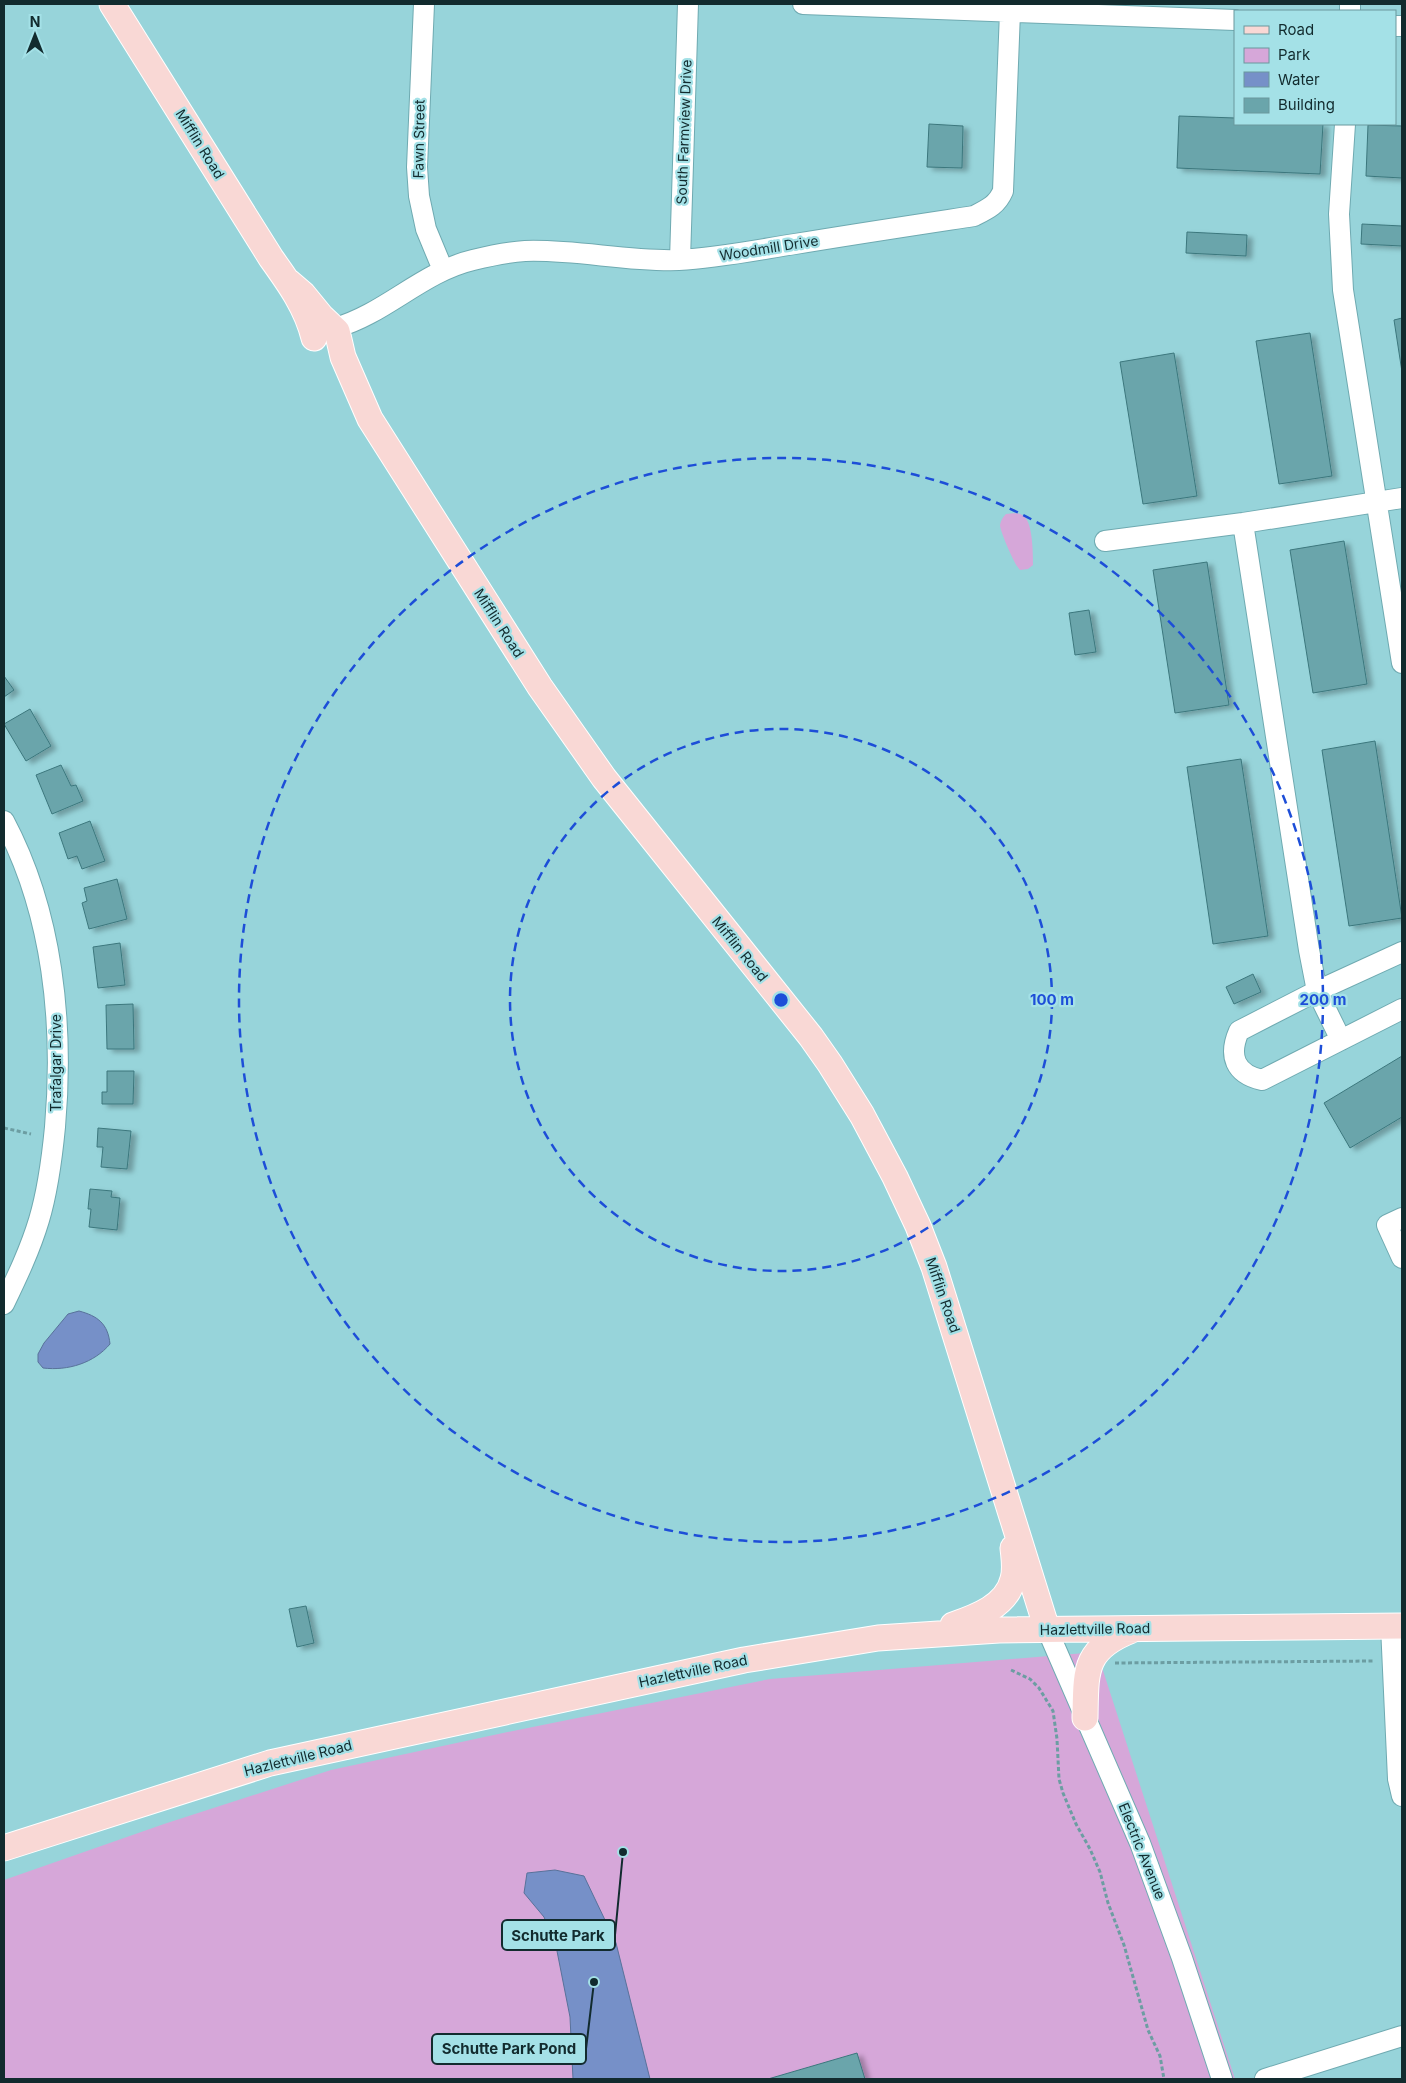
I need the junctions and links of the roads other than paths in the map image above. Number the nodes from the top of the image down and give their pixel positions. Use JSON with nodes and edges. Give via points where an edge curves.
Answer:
{"nodes":[{"id":1,"x":112,"y":4,"type":"edge"},
{"id":2,"x":424,"y":4,"type":"edge"},
{"id":3,"x":688,"y":4,"type":"edge"},
{"id":4,"x":803,"y":4,"type":"edge"},
{"id":5,"x":1010,"y":12,"type":"junction"},
{"id":6,"x":1234,"y":20,"type":"edge"},
{"id":7,"x":1345,"y":125,"type":"edge"},
{"id":8,"x":680,"y":260,"type":"junction"},
{"id":9,"x":443,"y":270,"type":"junction"},
{"id":10,"x":330,"y":337,"type":"junction"},
{"id":11,"x":1402,"y":498,"type":"edge"},
{"id":12,"x":1377,"y":502,"type":"junction"},
{"id":13,"x":1243,"y":523,"type":"junction"},
{"id":14,"x":1105,"y":541,"type":"dead end"},
{"id":15,"x":1402,"y":663,"type":"edge"},
{"id":16,"x":4,"y":820,"type":"edge"},
{"id":17,"x":1402,"y":952,"type":"edge"},
{"id":18,"x":1317,"y":991,"type":"junction"},
{"id":19,"x":1402,"y":1009,"type":"edge"},
{"id":20,"x":1341,"y":1040,"type":"junction"},
{"id":21,"x":1402,"y":1218,"type":"edge"},
{"id":22,"x":1402,"y":1258,"type":"edge"},
{"id":23,"x":4,"y":1304,"type":"edge"},
{"id":24,"x":1012,"y":1518,"type":"junction"},
{"id":25,"x":1396,"y":1626,"type":"edge"},
{"id":26,"x":1137,"y":1628,"type":"junction"},
{"id":27,"x":1047,"y":1629,"type":"junction"},
{"id":28,"x":928,"y":1634,"type":"junction"},
{"id":29,"x":1085,"y":1718,"type":"junction"},
{"id":30,"x":1402,"y":1796,"type":"edge"},
{"id":31,"x":4,"y":1848,"type":"edge"},
{"id":32,"x":1402,"y":2036,"type":"edge"},
{"id":33,"x":1222,"y":2079,"type":"edge"},
{"id":34,"x":1265,"y":2079,"type":"edge"}],
"edges":[{"from":1,"to":10,"type":"main road","name":"Mifflin Road","via":[[289,282],[309,320]]},
{"from":2,"to":9,"type":"street","name":"Fawn Street","via":[[417,168],[426,228]]},
{"from":3,"to":8,"type":"street","name":"South Farmview Drive"},
{"from":4,"to":5,"type":"street"},
{"from":5,"to":6,"type":"street"},
{"from":5,"to":8,"type":"street","name":"Woodmill Drive","via":[[1004,191],[991,208],[974,216]]},
{"from":7,"to":12,"type":"street","via":[[1340,214],[1343,290]]},
{"from":8,"to":9,"type":"street","name":"Woodmill Drive","via":[[524,251],[471,260]]},
{"from":9,"to":10,"type":"street","name":"Woodmill Drive"},
{"from":10,"to":24,"type":"main road","name":"Mifflin Road","via":[[370,419],[540,687],[604,778],[811,1037],[862,1115],[895,1177],[934,1267]]},
{"from":11,"to":12,"type":"street"},
{"from":12,"to":13,"type":"street"},
{"from":12,"to":15,"type":"street"},
{"from":13,"to":14,"type":"street"},
{"from":13,"to":18,"type":"street"},
{"from":16,"to":23,"type":"street","name":"Trafalgar Drive","via":[[32,889],[46,941],[54,988],[58,1068],[53,1144],[40,1219],[30,1250]]},
{"from":17,"to":18,"type":"street"},
{"from":18,"to":20,"type":"street"},
{"from":18,"to":20,"type":"street","via":[[1239,1031],[1233,1043],[1234,1059],[1242,1072],[1262,1080]]},
{"from":19,"to":20,"type":"street"},
{"from":21,"to":22,"type":"street","via":[[1387,1226]]},
{"from":24,"to":27,"type":"main road","name":"Mifflin Road"},
{"from":24,"to":28,"type":"main road","via":[[1015,1569],[1008,1591],[983,1614]]},
{"from":25,"to":26,"type":"main road","name":"Hazlettville Road"},
{"from":25,"to":30,"type":"street","via":[[1398,1779]]},
{"from":26,"to":27,"type":"main road","name":"Hazlettville Road"},
{"from":26,"to":29,"type":"main road","via":[[1109,1641],[1093,1657],[1086,1675]]},
{"from":27,"to":28,"type":"main road","name":"Hazlettville Road"},
{"from":27,"to":29,"type":"street","name":"Electric Avenue"},
{"from":28,"to":31,"type":"main road","name":"Hazlettville Road","via":[[878,1638],[744,1660],[333,1748],[270,1763]]},
{"from":29,"to":33,"type":"street","name":"Electric Avenue","via":[[1162,1900]]},
{"from":32,"to":34,"type":"street"}]}
